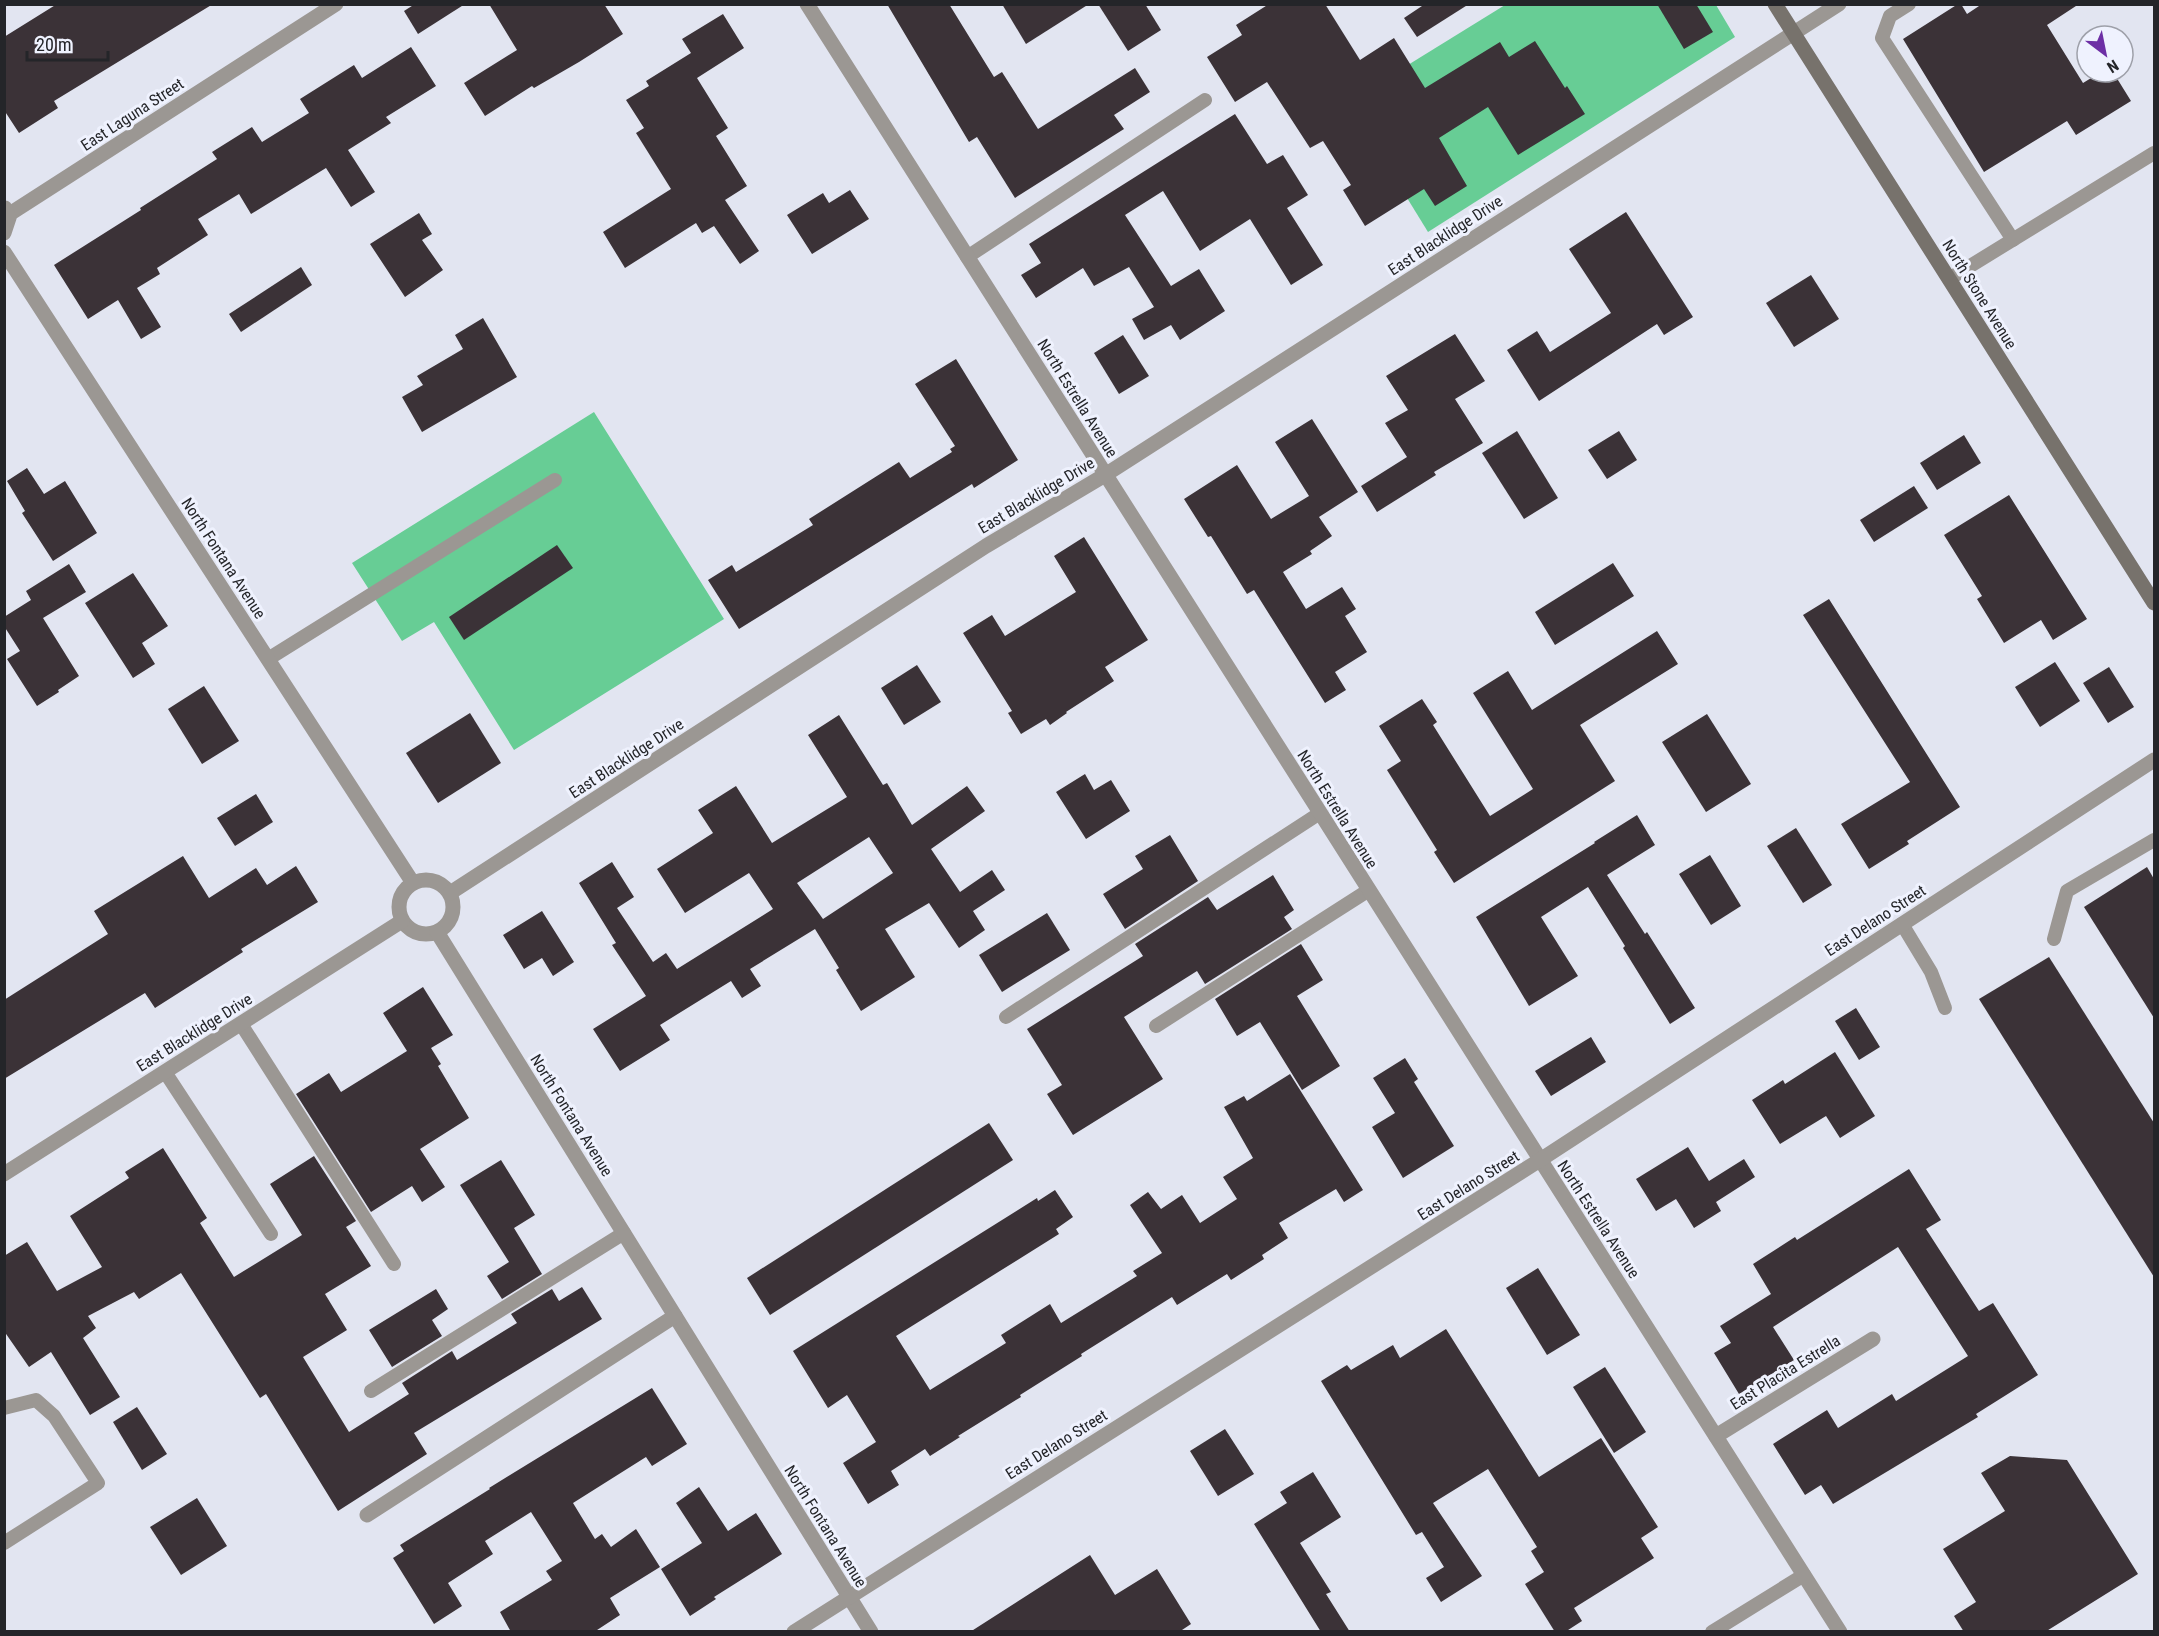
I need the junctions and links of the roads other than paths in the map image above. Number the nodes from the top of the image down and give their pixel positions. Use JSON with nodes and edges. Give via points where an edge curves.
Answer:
{"nodes":[{"id":1,"x":336,"y":4,"type":"edge"},
{"id":2,"x":807,"y":4,"type":"edge"},
{"id":3,"x":1775,"y":4,"type":"edge"},
{"id":4,"x":1839,"y":4,"type":"edge"},
{"id":5,"x":1909,"y":4,"type":"edge"},
{"id":6,"x":1793,"y":33,"type":"junction"},
{"id":7,"x":1205,"y":100,"type":"dead end"},
{"id":8,"x":2154,"y":153,"type":"edge"},
{"id":9,"x":6,"y":211,"type":"edge"},
{"id":10,"x":4,"y":233,"type":"edge"},
{"id":11,"x":2013,"y":240,"type":"junction"},
{"id":12,"x":4,"y":252,"type":"edge"},
{"id":13,"x":967,"y":257,"type":"junction"},
{"id":14,"x":1949,"y":279,"type":"junction"},
{"id":15,"x":1105,"y":475,"type":"junction"},
{"id":16,"x":555,"y":480,"type":"dead end"},
{"id":17,"x":2154,"y":603,"type":"edge"},
{"id":18,"x":268,"y":659,"type":"junction"},
{"id":19,"x":2154,"y":759,"type":"edge"},
{"id":20,"x":1320,"y":813,"type":"junction"},
{"id":21,"x":2154,"y":840,"type":"edge"},
{"id":22,"x":413,"y":883,"type":"junction"},
{"id":23,"x":1369,"y":890,"type":"junction"},
{"id":24,"x":450,"y":893,"type":"junction"},
{"id":25,"x":402,"y":921,"type":"junction"},
{"id":26,"x":1902,"y":924,"type":"junction"},
{"id":27,"x":437,"y":932,"type":"junction"},
{"id":28,"x":2054,"y":939,"type":"dead end"},
{"id":29,"x":1945,"y":1008,"type":"dead end"},
{"id":30,"x":1006,"y":1017,"type":"dead end"},
{"id":31,"x":241,"y":1024,"type":"junction"},
{"id":32,"x":1156,"y":1026,"type":"dead end"},
{"id":33,"x":165,"y":1072,"type":"junction"},
{"id":34,"x":1540,"y":1160,"type":"junction"},
{"id":35,"x":4,"y":1174,"type":"edge"},
{"id":36,"x":624,"y":1233,"type":"junction"},
{"id":37,"x":270,"y":1234,"type":"dead end"},
{"id":38,"x":394,"y":1264,"type":"dead end"},
{"id":39,"x":675,"y":1316,"type":"junction"},
{"id":40,"x":1873,"y":1339,"type":"dead end"},
{"id":41,"x":371,"y":1391,"type":"dead end"},
{"id":42,"x":4,"y":1408,"type":"edge"},
{"id":43,"x":1716,"y":1436,"type":"junction"},
{"id":44,"x":367,"y":1515,"type":"dead end"},
{"id":45,"x":4,"y":1543,"type":"edge"},
{"id":46,"x":1804,"y":1575,"type":"junction"},
{"id":47,"x":849,"y":1597,"type":"junction"},
{"id":48,"x":1840,"y":1631,"type":"edge"},
{"id":49,"x":794,"y":1632,"type":"edge"},
{"id":50,"x":871,"y":1632,"type":"edge"},
{"id":51,"x":1712,"y":1632,"type":"edge"}],
"edges":[{"from":1,"to":9,"type":"street","name":"East Laguna Street"},
{"from":2,"to":13,"type":"street","name":"North Estrella Avenue"},
{"from":3,"to":6,"type":"main road","name":"North Stone Avenue"},
{"from":4,"to":6,"type":"street","name":"East Blacklidge Drive"},
{"from":5,"to":11,"type":"lane","via":[[1890,16],[1882,38]]},
{"from":6,"to":14,"type":"main road","name":"North Stone Avenue"},
{"from":6,"to":15,"type":"street","name":"East Blacklidge Drive"},
{"from":7,"to":13,"type":"lane"},
{"from":8,"to":11,"type":"lane"},
{"from":9,"to":10,"type":"street","via":[[8,226]]},
{"from":11,"to":14,"type":"lane"},
{"from":12,"to":18,"type":"street","name":"North Fontana Avenue"},
{"from":13,"to":15,"type":"street","name":"North Estrella Avenue"},
{"from":14,"to":17,"type":"main road","name":"North Stone Avenue"},
{"from":15,"to":20,"type":"street","name":"North Estrella Avenue"},
{"from":15,"to":24,"type":"street","name":"East Blacklidge Drive","via":[[986,546]]},
{"from":16,"to":18,"type":"lane"},
{"from":18,"to":22,"type":"street","name":"North Fontana Avenue"},
{"from":19,"to":26,"type":"street","name":"East Delano Street"},
{"from":20,"to":23,"type":"street","name":"North Estrella Avenue"},
{"from":20,"to":30,"type":"lane"},
{"from":21,"to":28,"type":"lane","via":[[2067,891]]},
{"from":22,"to":24,"type":"street","via":[[425,879],[438,882]]},
{"from":22,"to":25,"type":"street","via":[[399,902]]},
{"from":23,"to":32,"type":"lane"},
{"from":23,"to":34,"type":"street","name":"North Estrella Avenue"},
{"from":24,"to":27,"type":"street","via":[[454,904],[450,921]]},
{"from":25,"to":27,"type":"street","via":[[414,932]]},
{"from":25,"to":31,"type":"street","name":"East Blacklidge Drive"},
{"from":26,"to":29,"type":"lane","via":[[1931,972]]},
{"from":26,"to":34,"type":"street","name":"East Delano Street"},
{"from":27,"to":36,"type":"street","name":"North Fontana Avenue"},
{"from":31,"to":33,"type":"street","name":"East Blacklidge Drive"},
{"from":31,"to":38,"type":"lane"},
{"from":33,"to":35,"type":"street","name":"East Blacklidge Drive"},
{"from":33,"to":37,"type":"lane"},
{"from":34,"to":43,"type":"street","name":"North Estrella Avenue"},
{"from":34,"to":47,"type":"street","name":"East Delano Street"},
{"from":36,"to":39,"type":"street","name":"North Fontana Avenue"},
{"from":36,"to":41,"type":"lane"},
{"from":39,"to":44,"type":"street"},
{"from":39,"to":47,"type":"street","name":"North Fontana Avenue"},
{"from":40,"to":43,"type":"street","name":"East Placita Estrella"},
{"from":42,"to":45,"type":"lane","via":[[36,1400],[54,1416],[98,1483]]},
{"from":43,"to":46,"type":"street","name":"North Estrella Avenue"},
{"from":46,"to":48,"type":"street","name":"North Estrella Avenue"},
{"from":46,"to":51,"type":"lane"},
{"from":47,"to":49,"type":"street","name":"East Delano Street"},
{"from":47,"to":50,"type":"street","name":"North Fontana Avenue"}]}
